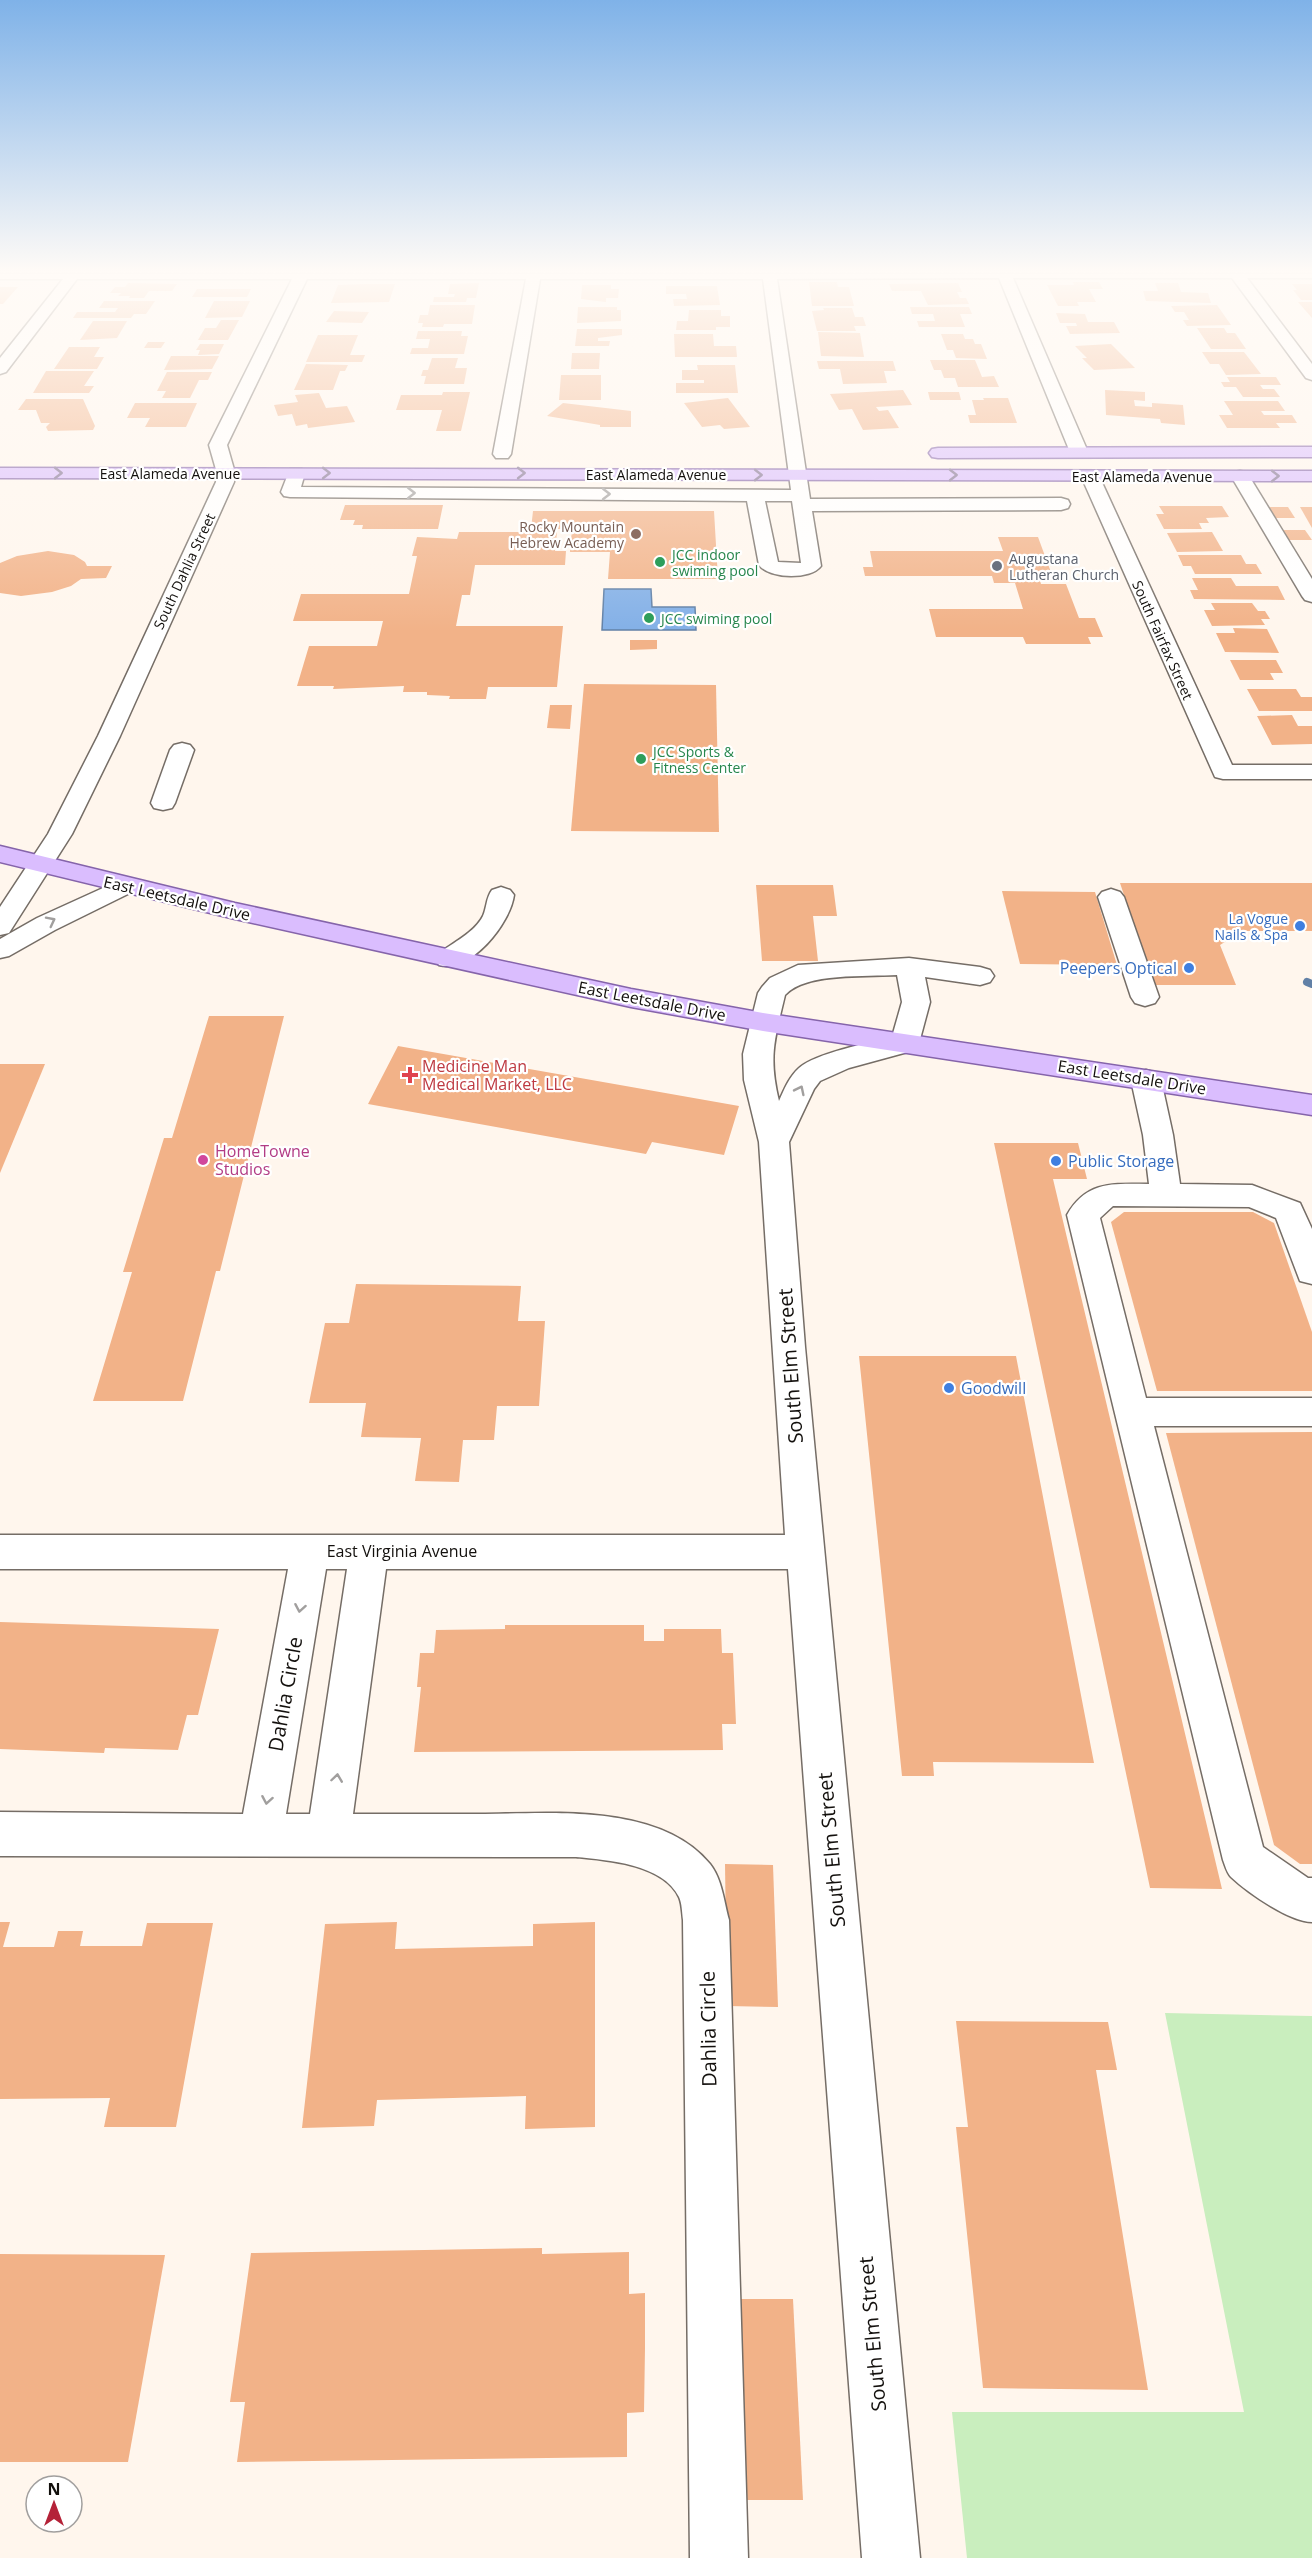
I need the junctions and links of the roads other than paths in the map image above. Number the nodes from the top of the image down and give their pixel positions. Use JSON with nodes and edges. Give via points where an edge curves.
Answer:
{"nodes":[{"id":1,"x":243,"y":393,"type":"edge"},
{"id":2,"x":509,"y":393,"type":"edge"},
{"id":3,"x":785,"y":393,"type":"edge"},
{"id":4,"x":1054,"y":393,"type":"edge"},
{"id":5,"x":1079,"y":452,"type":"junction"},
{"id":6,"x":1312,"y":452,"type":"edge"},
{"id":7,"x":775,"y":453,"type":"dead end"},
{"id":8,"x":793,"y":453,"type":"junction"},
{"id":9,"x":815,"y":453,"type":"dead end"},
{"id":10,"x":919,"y":453,"type":"dead end"},
{"id":11,"x":496,"y":454,"type":"joint"},
{"id":12,"x":525,"y":454,"type":"dead end"},
{"id":13,"x":148,"y":456,"type":"dead end"},
{"id":14,"x":243,"y":456,"type":"dead end"},
{"id":15,"x":296,"y":462,"type":"junction"},
{"id":16,"x":223,"y":465,"type":"junction"},
{"id":17,"x":0,"y":473,"type":"edge"},
{"id":18,"x":796,"y":475,"type":"junction"},
{"id":19,"x":1090,"y":476,"type":"junction"},
{"id":20,"x":1240,"y":476,"type":"junction"},
{"id":21,"x":1312,"y":476,"type":"edge"},
{"id":22,"x":755,"y":495,"type":"junction"},
{"id":23,"x":802,"y":501,"type":"junction"},
{"id":24,"x":1061,"y":504,"type":"dead end"},
{"id":25,"x":1312,"y":596,"type":"edge"},
{"id":26,"x":182,"y":750,"type":"dead end"},
{"id":27,"x":1312,"y":772,"type":"edge"},
{"id":28,"x":163,"y":803,"type":"dead end"},
{"id":29,"x":0,"y":854,"type":"edge"},
{"id":30,"x":40,"y":864,"type":"junction"},
{"id":31,"x":125,"y":886,"type":"junction"},
{"id":32,"x":501,"y":895,"type":"dead end"},
{"id":33,"x":1111,"y":897,"type":"dead end"},
{"id":34,"x":0,"y":927,"type":"edge"},
{"id":35,"x":0,"y":951,"type":"edge"},
{"id":36,"x":449,"y":959,"type":"junction"},
{"id":37,"x":909,"y":966,"type":"junction"},
{"id":38,"x":980,"y":975,"type":"dead end"},
{"id":39,"x":1145,"y":997,"type":"dead end"},
{"id":40,"x":763,"y":1022,"type":"junction"},
{"id":41,"x":905,"y":1043,"type":"junction"},
{"id":42,"x":1146,"y":1080,"type":"junction"},
{"id":43,"x":1312,"y":1105,"type":"edge"},
{"id":44,"x":774,"y":1142,"type":"junction"},
{"id":45,"x":1166,"y":1195,"type":"junction"},
{"id":46,"x":1312,"y":1272,"type":"edge"},
{"id":47,"x":1132,"y":1412,"type":"junction"},
{"id":48,"x":1312,"y":1412,"type":"edge"},
{"id":49,"x":310,"y":1551,"type":"junction"},
{"id":50,"x":369,"y":1551,"type":"junction"},
{"id":51,"x":0,"y":1552,"type":"edge"},
{"id":52,"x":805,"y":1552,"type":"junction"},
{"id":53,"x":0,"y":1833,"type":"edge"},
{"id":54,"x":261,"y":1836,"type":"junction"},
{"id":55,"x":328,"y":1836,"type":"junction"},
{"id":56,"x":1312,"y":1900,"type":"edge"},
{"id":57,"x":719,"y":2558,"type":"edge"},
{"id":58,"x":891,"y":2558,"type":"edge"}],
"edges":[{"from":1,"to":16,"type":"street","name":"South Dahlia Street","via":[[218,445]]},
{"from":2,"to":11,"type":"street"},
{"from":3,"to":8,"type":"street"},
{"from":4,"to":5,"type":"street"},
{"from":5,"to":6,"type":"main road","name":"East Alameda Avenue"},
{"from":5,"to":10,"type":"main road","name":"East Alameda Avenue"},
{"from":7,"to":8,"type":"main road"},
{"from":8,"to":9,"type":"main road"},
{"from":8,"to":18,"type":"street"},
{"from":11,"to":12,"type":"main road"},
{"from":13,"to":16,"type":"main road","name":"East Alameda Avenue"},
{"from":14,"to":16,"type":"main road","name":"East Alameda Avenue"},
{"from":15,"to":16,"type":"main road","name":"East Alameda Avenue"},
{"from":15,"to":18,"type":"main road","name":"East Alameda Avenue","one_way":true},
{"from":15,"to":22,"type":"street","one_way":true,"via":[[290,492]]},
{"from":17,"to":16,"type":"main road","name":"East Alameda Avenue","one_way":true},
{"from":16,"to":30,"type":"street","name":"South Dahlia Street","via":[[225,483],[109,736],[60,834]]},
{"from":18,"to":19,"type":"main road","name":"East Alameda Avenue","one_way":true},
{"from":18,"to":23,"type":"street"},
{"from":19,"to":20,"type":"main road","name":"East Alameda Avenue"},
{"from":19,"to":27,"type":"street","name":"South Fairfax Street","via":[[1223,772]]},
{"from":20,"to":21,"type":"main road","name":"East Alameda Avenue","one_way":true},
{"from":20,"to":25,"type":"street"},
{"from":22,"to":23,"type":"street"},
{"from":22,"to":23,"type":"street","via":[[769,565],[779,569],[811,566]]},
{"from":23,"to":24,"type":"street"},
{"from":26,"to":28,"type":"street"},
{"from":29,"to":30,"type":"main road","name":"East Leetsdale Drive"},
{"from":30,"to":31,"type":"main road","name":"East Leetsdale Drive"},
{"from":30,"to":34,"type":"street","name":"South Dahlia Street"},
{"from":35,"to":31,"type":"street","one_way":true},
{"from":31,"to":36,"type":"main road","name":"East Leetsdale Drive"},
{"from":32,"to":36,"type":"street","via":[[492,925]]},
{"from":33,"to":39,"type":"street"},
{"from":36,"to":40,"type":"main road","name":"East Leetsdale Drive"},
{"from":37,"to":38,"type":"street","name":"South Elm Street"},
{"from":37,"to":40,"type":"street","name":"South Elm Street","via":[[798,974],[772,993]]},
{"from":37,"to":41,"type":"street","via":[[916,1002]]},
{"from":40,"to":41,"type":"main road","name":"East Leetsdale Drive"},
{"from":40,"to":44,"type":"street","name":"South Elm Street","via":[[759,1080]]},
{"from":41,"to":42,"type":"main road","name":"East Leetsdale Drive"},
{"from":44,"to":41,"type":"street","name":"South Elm Street","one_way":true,"via":[[810,1074],[821,1067]]},
{"from":42,"to":43,"type":"main road","name":"East Leetsdale Drive"},
{"from":42,"to":45,"type":"street"},
{"from":44,"to":52,"type":"street","name":"South Elm Street"},
{"from":45,"to":46,"type":"street","via":[[1252,1196],[1289,1211]]},
{"from":45,"to":47,"type":"street","via":[[1107,1195],[1083,1215]]},
{"from":47,"to":48,"type":"street"},
{"from":47,"to":56,"type":"street","via":[[1245,1860],[1301,1900]]},
{"from":49,"to":50,"type":"street","name":"East Virginia Avenue"},
{"from":49,"to":51,"type":"street","name":"East Virginia Avenue"},
{"from":49,"to":54,"type":"street","name":"Dahlia Circle","one_way":true},
{"from":50,"to":52,"type":"street","name":"East Virginia Avenue"},
{"from":55,"to":50,"type":"street","one_way":true},
{"from":52,"to":58,"type":"street","name":"South Elm Street"},
{"from":53,"to":54,"type":"street","name":"Dahlia Circle"},
{"from":54,"to":55,"type":"street","name":"Dahlia Circle"},
{"from":55,"to":57,"type":"street","name":"Dahlia Circle","via":[[576,1835],[613,1839],[645,1847],[670,1859],[695,1881],[706,1920]]}]}
